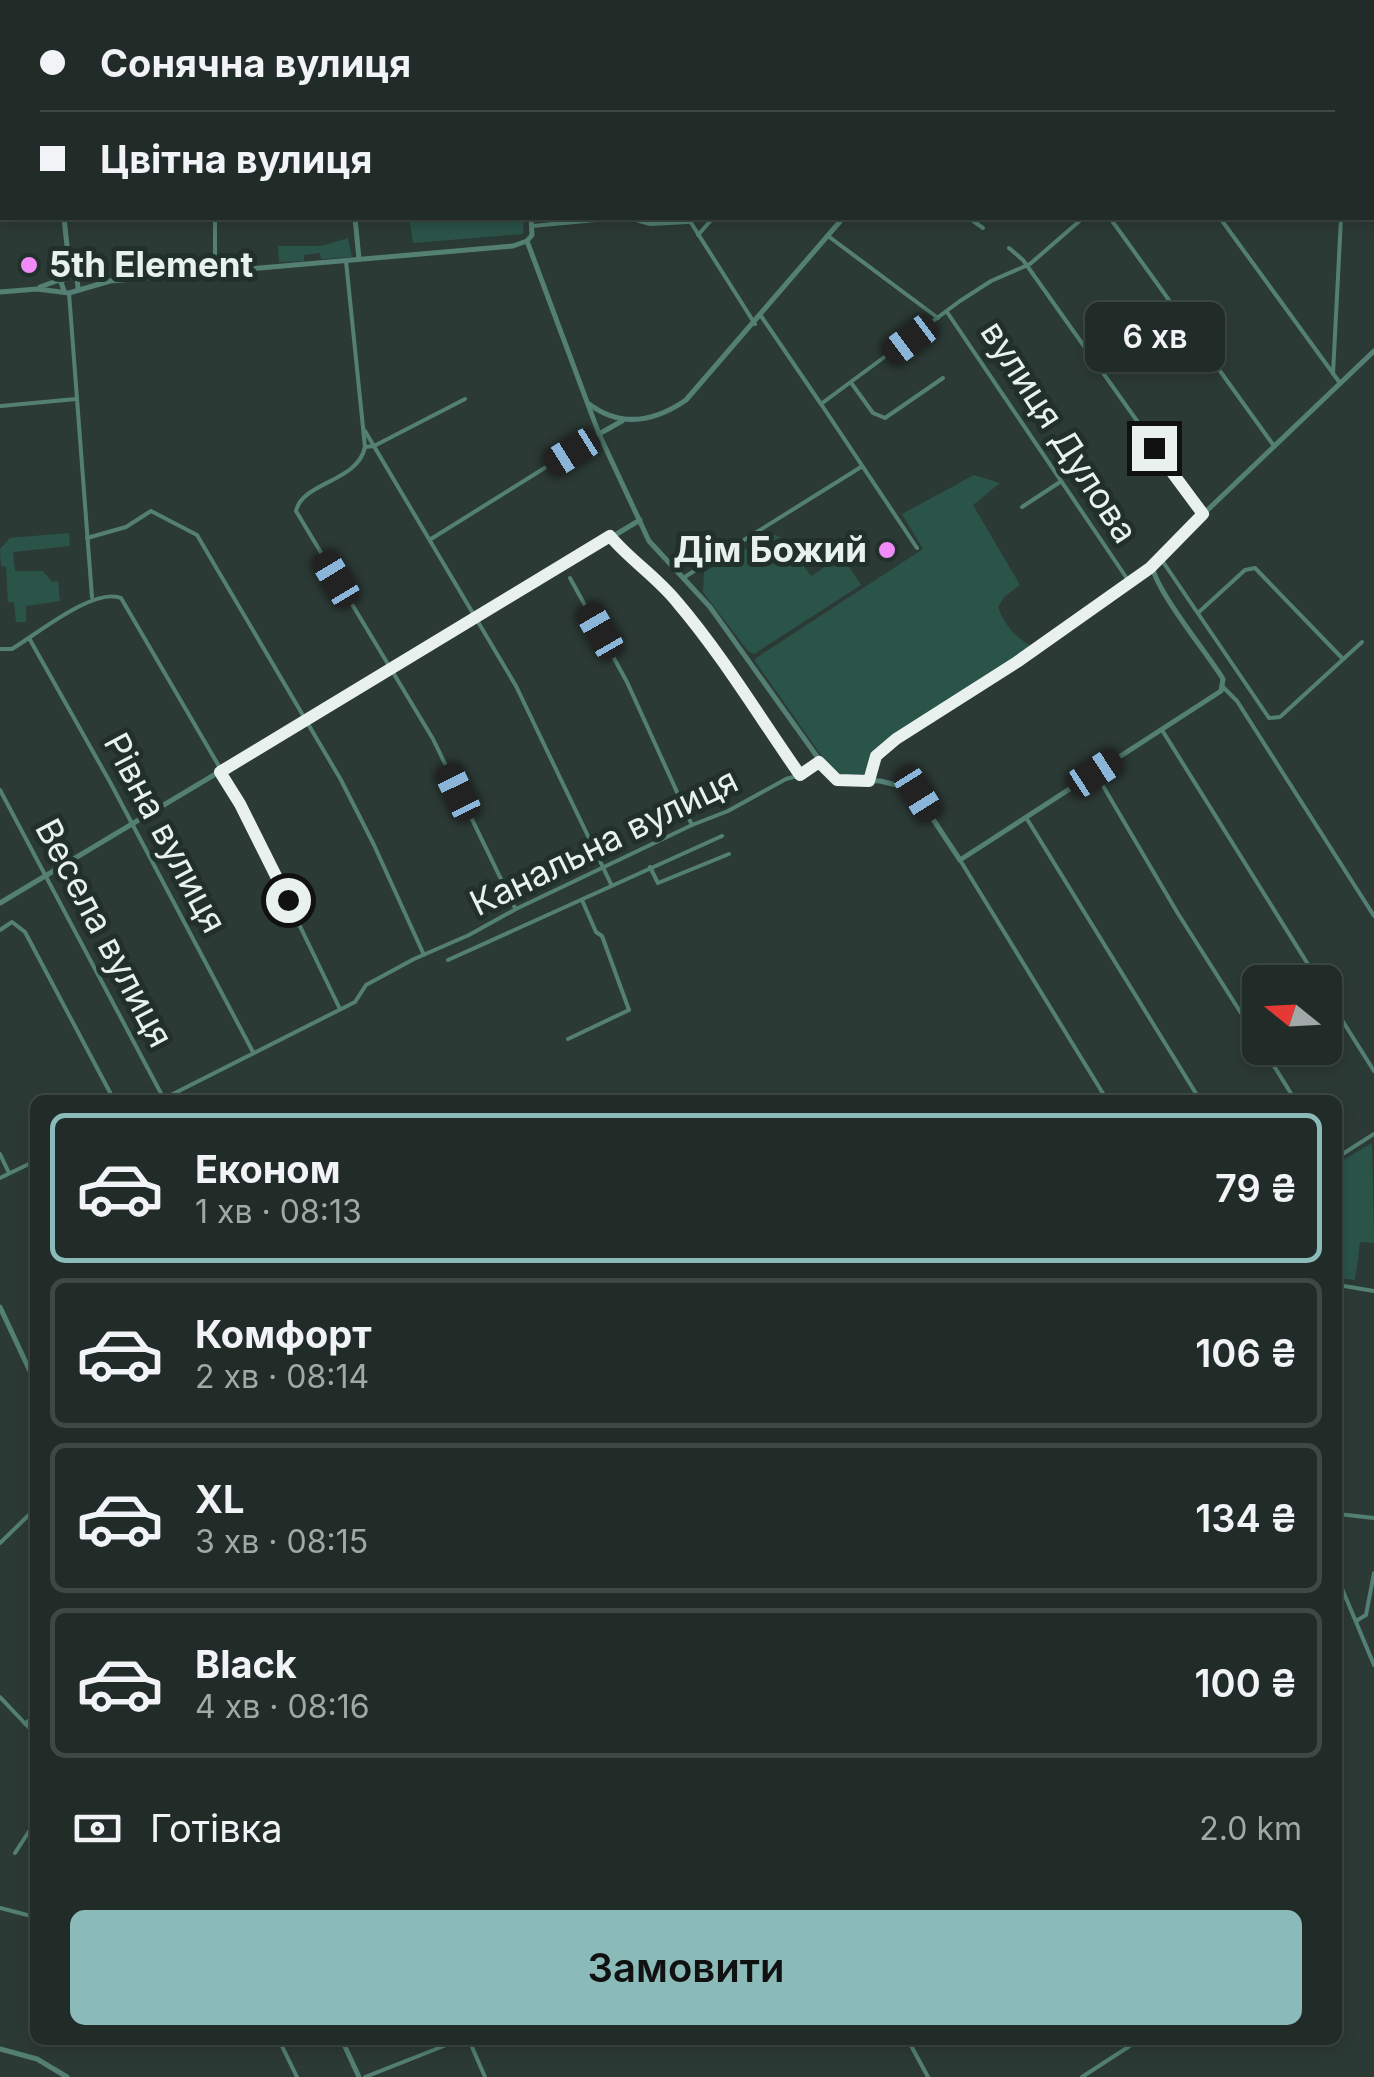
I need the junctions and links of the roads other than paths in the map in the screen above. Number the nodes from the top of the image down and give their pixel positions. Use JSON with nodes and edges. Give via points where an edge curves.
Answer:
{"nodes":[{"id":1,"x":64,"y":220,"type":"edge"},
{"id":2,"x":215,"y":220,"type":"edge"},
{"id":3,"x":355,"y":220,"type":"edge"},
{"id":4,"x":531,"y":220,"type":"edge"},
{"id":5,"x":596,"y":220,"type":"edge"},
{"id":6,"x":636,"y":220,"type":"edge"},
{"id":7,"x":689,"y":220,"type":"edge"},
{"id":8,"x":711,"y":220,"type":"edge"},
{"id":9,"x":841,"y":220,"type":"edge"},
{"id":10,"x":972,"y":220,"type":"edge"},
{"id":11,"x":1081,"y":220,"type":"edge"},
{"id":12,"x":1111,"y":220,"type":"edge"},
{"id":13,"x":1221,"y":220,"type":"edge"},
{"id":14,"x":1341,"y":220,"type":"edge"},
{"id":15,"x":532,"y":226,"type":"junction"},
{"id":16,"x":983,"y":228,"type":"dead end"},
{"id":17,"x":698,"y":235,"type":"junction"},
{"id":18,"x":828,"y":236,"type":"junction"},
{"id":19,"x":527,"y":241,"type":"junction"},
{"id":20,"x":1008,"y":248,"type":"dead end"},
{"id":21,"x":68,"y":255,"type":"junction"},
{"id":22,"x":359,"y":260,"type":"junction"},
{"id":23,"x":346,"y":262,"type":"junction"},
{"id":24,"x":1026,"y":267,"type":"junction"},
{"id":25,"x":215,"y":272,"type":"junction"},
{"id":26,"x":76,"y":276,"type":"junction"},
{"id":27,"x":63,"y":278,"type":"junction"},
{"id":28,"x":107,"y":282,"type":"junction"},
{"id":29,"x":37,"y":288,"type":"junction"},
{"id":30,"x":70,"y":291,"type":"junction"},
{"id":31,"x":0,"y":292,"type":"edge"},
{"id":32,"x":947,"y":312,"type":"junction"},
{"id":33,"x":761,"y":316,"type":"junction"},
{"id":34,"x":938,"y":318,"type":"junction"},
{"id":35,"x":754,"y":324,"type":"junction"},
{"id":36,"x":1374,"y":351,"type":"edge"},
{"id":37,"x":1334,"y":374,"type":"junction"},
{"id":38,"x":943,"y":378,"type":"dead end"},
{"id":39,"x":1340,"y":383,"type":"junction"},
{"id":40,"x":852,"y":384,"type":"junction"},
{"id":41,"x":76,"y":400,"type":"junction"},
{"id":42,"x":465,"y":400,"type":"dead end"},
{"id":43,"x":589,"y":404,"type":"junction"},
{"id":44,"x":821,"y":404,"type":"junction"},
{"id":45,"x":1,"y":406,"type":"edge"},
{"id":46,"x":623,"y":420,"type":"junction"},
{"id":47,"x":363,"y":427,"type":"junction"},
{"id":48,"x":599,"y":434,"type":"junction"},
{"id":49,"x":374,"y":446,"type":"junction"},
{"id":50,"x":1274,"y":446,"type":"junction"},
{"id":51,"x":365,"y":447,"type":"junction"},
{"id":52,"x":861,"y":467,"type":"junction"},
{"id":53,"x":1062,"y":481,"type":"junction"},
{"id":54,"x":1022,"y":508,"type":"dead end"},
{"id":55,"x":1203,"y":514,"type":"junction"},
{"id":56,"x":640,"y":520,"type":"junction"},
{"id":57,"x":610,"y":536,"type":"junction"},
{"id":58,"x":88,"y":538,"type":"junction"},
{"id":59,"x":430,"y":540,"type":"junction"},
{"id":60,"x":917,"y":548,"type":"dead end"},
{"id":61,"x":1159,"y":556,"type":"junction"},
{"id":62,"x":1150,"y":568,"type":"junction"},
{"id":63,"x":570,"y":578,"type":"dead end"},
{"id":64,"x":683,"y":578,"type":"junction"},
{"id":65,"x":1128,"y":580,"type":"junction"},
{"id":66,"x":92,"y":598,"type":"junction"},
{"id":67,"x":1198,"y":612,"type":"junction"},
{"id":68,"x":476,"y":618,"type":"junction"},
{"id":69,"x":29,"y":638,"type":"junction"},
{"id":70,"x":1362,"y":642,"type":"dead end"},
{"id":71,"x":0,"y":649,"type":"edge"},
{"id":72,"x":1344,"y":659,"type":"junction"},
{"id":73,"x":391,"y":669,"type":"junction"},
{"id":74,"x":1224,"y":686,"type":"junction"},
{"id":75,"x":306,"y":720,"type":"junction"},
{"id":76,"x":1162,"y":730,"type":"junction"},
{"id":77,"x":819,"y":762,"type":"junction"},
{"id":78,"x":220,"y":772,"type":"junction"},
{"id":79,"x":1095,"y":773,"type":"junction"},
{"id":80,"x":800,"y":775,"type":"junction"},
{"id":81,"x":869,"y":781,"type":"junction"},
{"id":82,"x":0,"y":790,"type":"edge"},
{"id":83,"x":1026,"y":817,"type":"junction"},
{"id":84,"x":692,"y":825,"type":"junction"},
{"id":85,"x":132,"y":826,"type":"junction"},
{"id":86,"x":722,"y":836,"type":"dead end"},
{"id":87,"x":729,"y":854,"type":"dead end"},
{"id":88,"x":960,"y":860,"type":"junction"},
{"id":89,"x":650,"y":866,"type":"junction"},
{"id":90,"x":603,"y":869,"type":"junction"},
{"id":91,"x":47,"y":876,"type":"junction"},
{"id":92,"x":612,"y":884,"type":"junction"},
{"id":93,"x":582,"y":900,"type":"junction"},
{"id":94,"x":0,"y":903,"type":"edge"},
{"id":95,"x":516,"y":909,"type":"junction"},
{"id":96,"x":1374,"y":916,"type":"edge"},
{"id":97,"x":0,"y":930,"type":"edge"},
{"id":98,"x":424,"y":955,"type":"junction"},
{"id":99,"x":448,"y":960,"type":"dead end"},
{"id":100,"x":1307,"y":965,"type":"edge"},
{"id":101,"x":340,"y":1008,"type":"junction"},
{"id":102,"x":1242,"y":1012,"type":"edge"},
{"id":103,"x":1342,"y":1020,"type":"edge"},
{"id":104,"x":568,"y":1039,"type":"dead end"},
{"id":105,"x":254,"y":1053,"type":"junction"},
{"id":106,"x":1274,"y":1065,"type":"edge"},
{"id":107,"x":1374,"y":1072,"type":"edge"},
{"id":108,"x":111,"y":1095,"type":"edge"},
{"id":109,"x":161,"y":1095,"type":"edge"},
{"id":110,"x":171,"y":1095,"type":"edge"},
{"id":111,"x":1103,"y":1095,"type":"edge"},
{"id":112,"x":1197,"y":1095,"type":"edge"},
{"id":113,"x":1293,"y":1095,"type":"edge"},
{"id":114,"x":1374,"y":1134,"type":"edge"},
{"id":115,"x":0,"y":1154,"type":"edge"},
{"id":116,"x":1342,"y":1154,"type":"edge"},
{"id":117,"x":30,"y":1164,"type":"edge"},
{"id":118,"x":9,"y":1174,"type":"junction"},
{"id":119,"x":0,"y":1178,"type":"edge"},
{"id":120,"x":1342,"y":1286,"type":"edge"},
{"id":121,"x":1374,"y":1291,"type":"edge"},
{"id":122,"x":0,"y":1307,"type":"edge"},
{"id":123,"x":30,"y":1371,"type":"edge"},
{"id":124,"x":30,"y":1513,"type":"edge"},
{"id":125,"x":1342,"y":1514,"type":"edge"},
{"id":126,"x":1374,"y":1518,"type":"edge"},
{"id":127,"x":0,"y":1543,"type":"edge"},
{"id":128,"x":1374,"y":1573,"type":"edge"},
{"id":129,"x":1342,"y":1589,"type":"edge"},
{"id":130,"x":1356,"y":1622,"type":"junction"},
{"id":131,"x":1374,"y":1665,"type":"edge"},
{"id":132,"x":0,"y":1698,"type":"edge"},
{"id":133,"x":30,"y":1720,"type":"edge"},
{"id":134,"x":26,"y":1724,"type":"junction"},
{"id":135,"x":30,"y":1728,"type":"edge"},
{"id":136,"x":30,"y":1830,"type":"edge"},
{"id":137,"x":15,"y":1852,"type":"dead end"},
{"id":138,"x":0,"y":1908,"type":"edge"},
{"id":139,"x":30,"y":1916,"type":"edge"},
{"id":140,"x":281,"y":2045,"type":"edge"},
{"id":141,"x":345,"y":2045,"type":"edge"},
{"id":142,"x":446,"y":2045,"type":"edge"},
{"id":143,"x":470,"y":2045,"type":"edge"},
{"id":144,"x":911,"y":2045,"type":"edge"},
{"id":145,"x":1130,"y":2045,"type":"edge"},
{"id":146,"x":0,"y":2049,"type":"edge"},
{"id":147,"x":66,"y":2077,"type":"edge"},
{"id":148,"x":297,"y":2077,"type":"edge"},
{"id":149,"x":362,"y":2077,"type":"edge"},
{"id":150,"x":485,"y":2077,"type":"edge"},
{"id":151,"x":928,"y":2077,"type":"edge"},
{"id":152,"x":1082,"y":2077,"type":"edge"}],
"edges":[{"from":1,"to":21,"type":"street"},
{"from":2,"to":25,"type":"street"},
{"from":3,"to":22,"type":"street"},
{"from":4,"to":15,"type":"street"},
{"from":5,"to":15,"type":"street"},
{"from":6,"to":7,"type":"street"},
{"from":7,"to":17,"type":"street"},
{"from":8,"to":17,"type":"street"},
{"from":9,"to":18,"type":"street"},
{"from":10,"to":16,"type":"street"},
{"from":11,"to":24,"type":"street"},
{"from":12,"to":50,"type":"street"},
{"from":13,"to":37,"type":"street"},
{"from":14,"to":37,"type":"street"},
{"from":15,"to":19,"type":"street"},
{"from":17,"to":35,"type":"street"},
{"from":18,"to":33,"type":"street"},
{"from":18,"to":34,"type":"street"},
{"from":19,"to":22,"type":"street"},
{"from":19,"to":43,"type":"street"},
{"from":20,"to":24,"type":"street"},
{"from":21,"to":26,"type":"street"},
{"from":21,"to":27,"type":"street"},
{"from":22,"to":23,"type":"street"},
{"from":23,"to":25,"type":"street"},
{"from":23,"to":47,"type":"street"},
{"from":24,"to":32,"type":"street","via":[[991,281]]},
{"from":24,"to":55,"type":"street"},
{"from":25,"to":28,"type":"street"},
{"from":26,"to":27,"type":"street"},
{"from":26,"to":28,"type":"street"},
{"from":26,"to":30,"type":"street"},
{"from":27,"to":29,"type":"street"},
{"from":27,"to":30,"type":"street"},
{"from":28,"to":30,"type":"street"},
{"from":29,"to":30,"type":"street"},
{"from":29,"to":31,"type":"street"},
{"from":30,"to":41,"type":"street"},
{"from":32,"to":34,"type":"street"},
{"from":32,"to":53,"type":"street","name":"вулиця Дулова"},
{"from":33,"to":35,"type":"street"},
{"from":33,"to":44,"type":"street"},
{"from":34,"to":40,"type":"street"},
{"from":35,"to":46,"type":"street","via":[[686,400],[658,416]]},
{"from":36,"to":39,"type":"street"},
{"from":37,"to":39,"type":"street"},
{"from":38,"to":40,"type":"street","via":[[885,418]]},
{"from":39,"to":50,"type":"street"},
{"from":40,"to":44,"type":"street"},
{"from":41,"to":45,"type":"street"},
{"from":41,"to":58,"type":"street"},
{"from":42,"to":49,"type":"street"},
{"from":43,"to":46,"type":"street"},
{"from":43,"to":48,"type":"street"},
{"from":44,"to":52,"type":"street"},
{"from":46,"to":48,"type":"street"},
{"from":47,"to":49,"type":"street"},
{"from":47,"to":51,"type":"street"},
{"from":48,"to":56,"type":"street"},
{"from":48,"to":59,"type":"street"},
{"from":49,"to":51,"type":"street"},
{"from":49,"to":59,"type":"street"},
{"from":50,"to":55,"type":"street"},
{"from":51,"to":73,"type":"street","via":[[357,465],[303,499],[296,511]]},
{"from":52,"to":60,"type":"street"},
{"from":52,"to":64,"type":"street"},
{"from":53,"to":54,"type":"street"},
{"from":53,"to":65,"type":"street","name":"вулиця Дулова"},
{"from":55,"to":61,"type":"street"},
{"from":56,"to":57,"type":"street"},
{"from":56,"to":64,"type":"street","via":[[654,549]]},
{"from":57,"to":68,"type":"street"},
{"from":57,"to":80,"type":"street","name":"Канальна вулиця","via":[[694,623]]},
{"from":58,"to":66,"type":"street"},
{"from":58,"to":75,"type":"street","via":[[126,527],[151,510],[198,535]]},
{"from":59,"to":68,"type":"street"},
{"from":61,"to":62,"type":"street"},
{"from":61,"to":67,"type":"street"},
{"from":62,"to":65,"type":"street"},
{"from":62,"to":74,"type":"street"},
{"from":63,"to":84,"type":"street"},
{"from":64,"to":77,"type":"street","via":[[745,653]]},
{"from":65,"to":81,"type":"street","via":[[896,739],[876,756]]},
{"from":66,"to":69,"type":"street"},
{"from":66,"to":78,"type":"street","via":[[121,598]]},
{"from":67,"to":72,"type":"street","via":[[1255,568]]},
{"from":67,"to":72,"type":"street","via":[[1269,718],[1280,717]]},
{"from":68,"to":73,"type":"street"},
{"from":68,"to":90,"type":"street"},
{"from":69,"to":71,"type":"street"},
{"from":69,"to":85,"type":"street","name":"Рівна вулиця"},
{"from":70,"to":72,"type":"street"},
{"from":73,"to":75,"type":"street"},
{"from":73,"to":95,"type":"street"},
{"from":74,"to":76,"type":"street"},
{"from":74,"to":96,"type":"street"},
{"from":75,"to":78,"type":"street"},
{"from":75,"to":98,"type":"street"},
{"from":76,"to":79,"type":"street"},
{"from":76,"to":100,"type":"street"},
{"from":77,"to":80,"type":"street"},
{"from":77,"to":81,"type":"street","via":[[837,780]]},
{"from":78,"to":85,"type":"street"},
{"from":78,"to":101,"type":"street"},
{"from":79,"to":83,"type":"street"},
{"from":79,"to":102,"type":"street"},
{"from":80,"to":84,"type":"street","name":"Канальна вулиця"},
{"from":81,"to":88,"type":"street","via":[[913,789]]},
{"from":82,"to":91,"type":"street","name":"Весела вулиця"},
{"from":83,"to":88,"type":"street"},
{"from":83,"to":112,"type":"street"},
{"from":84,"to":90,"type":"street","name":"Канальна вулиця"},
{"from":85,"to":91,"type":"street"},
{"from":85,"to":105,"type":"street","name":"Рівна вулиця"},
{"from":86,"to":89,"type":"street"},
{"from":87,"to":89,"type":"street","via":[[658,883]]},
{"from":88,"to":111,"type":"street"},
{"from":89,"to":92,"type":"street"},
{"from":90,"to":92,"type":"street"},
{"from":90,"to":95,"type":"street","name":"Канальна вулиця"},
{"from":91,"to":94,"type":"street"},
{"from":91,"to":109,"type":"street","name":"Весела вулиця"},
{"from":92,"to":93,"type":"street"},
{"from":93,"to":99,"type":"street"},
{"from":93,"to":104,"type":"street","via":[[629,1010]]},
{"from":95,"to":98,"type":"street","name":"Канальна вулиця"},
{"from":97,"to":108,"type":"street","via":[[12,922],[25,932]]},
{"from":98,"to":101,"type":"street","name":"Канальна вулиця","via":[[373,981]]},
{"from":101,"to":105,"type":"street","name":"Канальна вулиця"},
{"from":103,"to":107,"type":"street"},
{"from":105,"to":110,"type":"street","name":"Канальна вулиця"},
{"from":106,"to":113,"type":"street"},
{"from":114,"to":116,"type":"street"},
{"from":115,"to":118,"type":"street"},
{"from":117,"to":118,"type":"street"},
{"from":118,"to":119,"type":"street"},
{"from":120,"to":121,"type":"street"},
{"from":122,"to":123,"type":"street"},
{"from":124,"to":127,"type":"street"},
{"from":125,"to":126,"type":"street"},
{"from":128,"to":130,"type":"street","via":[[1366,1615]]},
{"from":129,"to":130,"type":"street"},
{"from":130,"to":131,"type":"street"},
{"from":132,"to":134,"type":"street"},
{"from":133,"to":134,"type":"street"},
{"from":134,"to":135,"type":"street"},
{"from":136,"to":137,"type":"street"},
{"from":138,"to":139,"type":"street"},
{"from":140,"to":148,"type":"street"},
{"from":141,"to":149,"type":"street"},
{"from":142,"to":149,"type":"street"},
{"from":143,"to":150,"type":"street"},
{"from":144,"to":151,"type":"street"},
{"from":145,"to":152,"type":"street"},
{"from":146,"to":147,"type":"street","via":[[37,2059]]}]}
